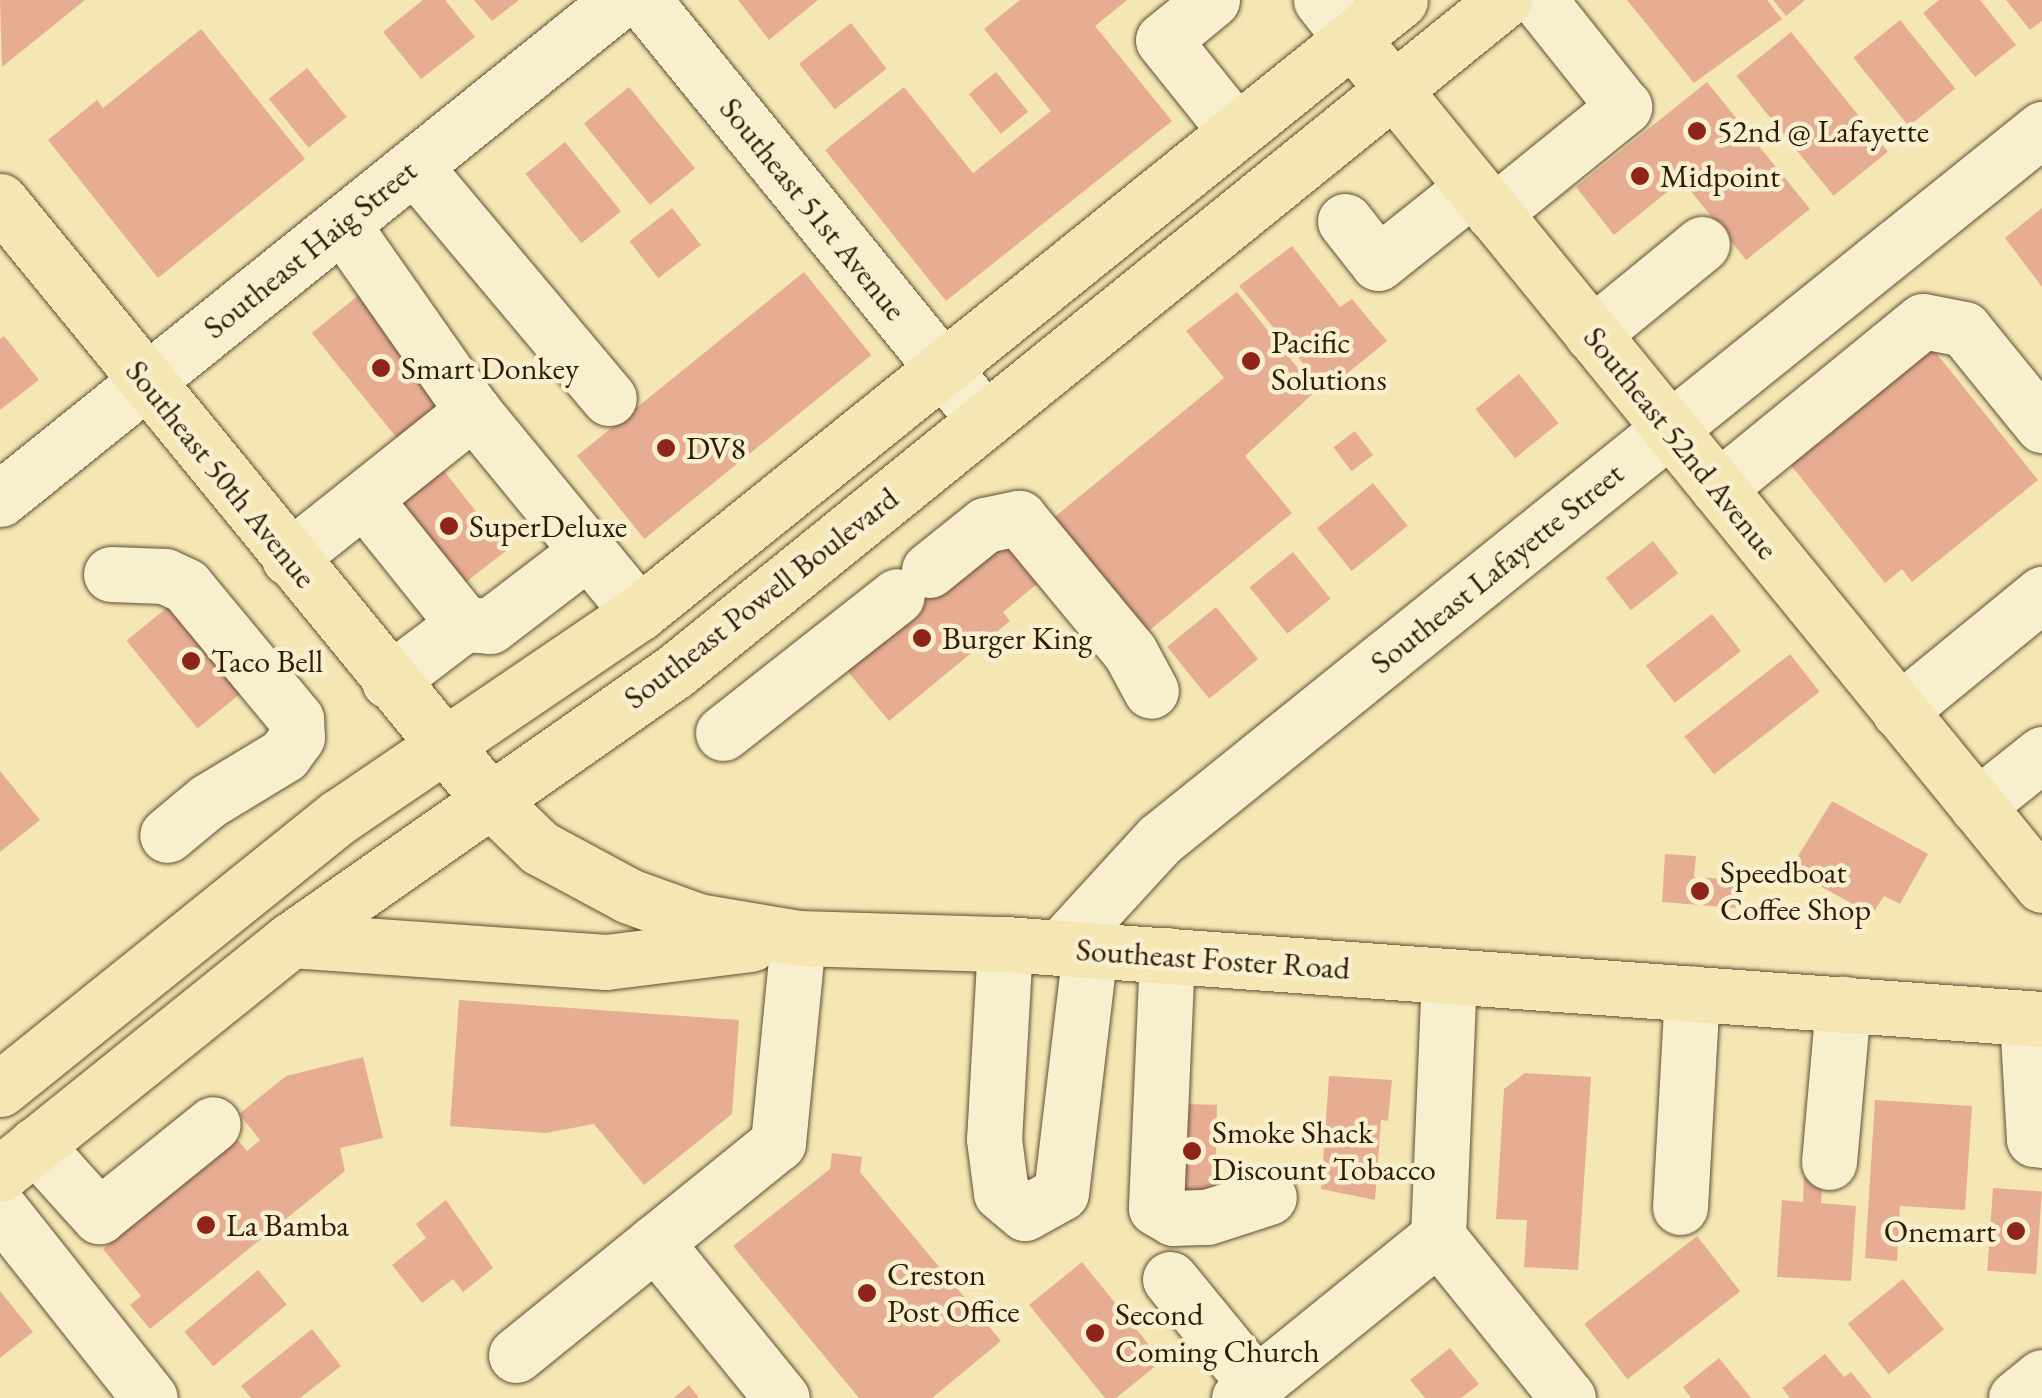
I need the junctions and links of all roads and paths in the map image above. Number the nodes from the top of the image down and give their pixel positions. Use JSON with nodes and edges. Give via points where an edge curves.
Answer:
{"nodes":[{"id":1,"x":620,"y":0,"type":"edge"},
{"id":2,"x":642,"y":0,"type":"edge"},
{"id":3,"x":1212,"y":0,"type":"edge"},
{"id":4,"x":1400,"y":0,"type":"edge"},
{"id":5,"x":1504,"y":0,"type":"edge"},
{"id":6,"x":1539,"y":0,"type":"edge"},
{"id":7,"x":1336,"y":19,"type":"edge"},
{"id":8,"x":1393,"y":90,"type":"junction"},
{"id":9,"x":2042,"y":129,"type":"edge"},
{"id":10,"x":1236,"y":132,"type":"junction"},
{"id":11,"x":414,"y":166,"type":"junction"},
{"id":12,"x":1483,"y":200,"type":"junction"},
{"id":13,"x":0,"y":201,"type":"edge"},
{"id":14,"x":1345,"y":222,"type":"dead end"},
{"id":15,"x":342,"y":224,"type":"junction"},
{"id":16,"x":1702,"y":244,"type":"dead end"},
{"id":17,"x":1876,"y":262,"type":"junction"},
{"id":18,"x":1923,"y":321,"type":"junction"},
{"id":19,"x":1592,"y":334,"type":"junction"},
{"id":20,"x":943,"y":369,"type":"junction"},
{"id":21,"x":146,"y":381,"type":"junction"},
{"id":22,"x":609,"y":398,"type":"dead end"},
{"id":23,"x":474,"y":410,"type":"junction"},
{"id":24,"x":984,"y":419,"type":"junction"},
{"id":25,"x":2042,"y":425,"type":"edge"},
{"id":26,"x":1670,"y":429,"type":"junction"},
{"id":27,"x":1718,"y":488,"type":"junction"},
{"id":28,"x":0,"y":500,"type":"edge"},
{"id":29,"x":364,"y":500,"type":"junction"},
{"id":30,"x":588,"y":552,"type":"junction"},
{"id":31,"x":289,"y":558,"type":"junction"},
{"id":32,"x":111,"y":574,"type":"dead end"},
{"id":33,"x":2042,"y":594,"type":"edge"},
{"id":34,"x":638,"y":613,"type":"junction"},
{"id":35,"x":477,"y":625,"type":"junction"},
{"id":36,"x":388,"y":681,"type":"junction"},
{"id":37,"x":534,"y":686,"type":"junction"},
{"id":38,"x":1151,"y":691,"type":"dead end"},
{"id":39,"x":1900,"y":710,"type":"junction"},
{"id":40,"x":723,"y":733,"type":"dead end"},
{"id":41,"x":443,"y":746,"type":"junction"},
{"id":42,"x":2042,"y":754,"type":"edge"},
{"id":43,"x":489,"y":799,"type":"junction"},
{"id":44,"x":1977,"y":806,"type":"junction"},
{"id":45,"x":167,"y":835,"type":"dead end"},
{"id":46,"x":2042,"y":885,"type":"edge"},
{"id":47,"x":798,"y":938,"type":"junction"},
{"id":48,"x":291,"y":940,"type":"junction"},
{"id":49,"x":1005,"y":944,"type":"junction"},
{"id":50,"x":1075,"y":949,"type":"junction"},
{"id":51,"x":1167,"y":955,"type":"junction"},
{"id":52,"x":1449,"y":976,"type":"junction"},
{"id":53,"x":1692,"y":993,"type":"junction"},
{"id":54,"x":1843,"y":1004,"type":"junction"},
{"id":55,"x":2034,"y":1018,"type":"edge"},
{"id":56,"x":0,"y":1089,"type":"edge"},
{"id":57,"x":213,"y":1124,"type":"dead end"},
{"id":58,"x":2042,"y":1140,"type":"edge"},
{"id":59,"x":18,"y":1159,"type":"edge"},
{"id":60,"x":1829,"y":1162,"type":"dead end"},
{"id":61,"x":1269,"y":1197,"type":"dead end"},
{"id":62,"x":1680,"y":1207,"type":"dead end"},
{"id":63,"x":0,"y":1209,"type":"edge"},
{"id":64,"x":1438,"y":1237,"type":"junction"},
{"id":65,"x":656,"y":1242,"type":"junction"},
{"id":66,"x":1170,"y":1280,"type":"dead end"},
{"id":67,"x":516,"y":1355,"type":"dead end"},
{"id":68,"x":2042,"y":1377,"type":"edge"},
{"id":69,"x":1247,"y":1391,"type":"edge"},
{"id":70,"x":150,"y":1398,"type":"edge"},
{"id":71,"x":782,"y":1398,"type":"edge"},
{"id":72,"x":1568,"y":1398,"type":"edge"},
{"id":73,"x":2016,"y":1398,"type":"edge"}],
"edges":[{"from":1,"to":11,"type":"street","name":"Southeast Haig Street"},
{"from":2,"to":20,"type":"street","name":"Southeast 51st Avenue"},
{"from":3,"to":10,"type":"street","via":[[1163,40]]},
{"from":4,"to":7,"type":"main road","name":"Southeast Powell Boulevard"},
{"from":5,"to":8,"type":"main road","name":"Southeast Powell Boulevard"},
{"from":6,"to":12,"type":"street","via":[[1624,106]]},
{"from":7,"to":8,"type":"main road","name":"Southeast 52nd Avenue"},
{"from":7,"to":10,"type":"main road","name":"Southeast Powell Boulevard"},
{"from":8,"to":12,"type":"main road","name":"Southeast 52nd Avenue"},
{"from":8,"to":24,"type":"main road","name":"Southeast Powell Boulevard"},
{"from":9,"to":17,"type":"street","name":"Southeast Lafayette Street"},
{"from":10,"to":20,"type":"main road","name":"Southeast Powell Boulevard"},
{"from":11,"to":15,"type":"street","name":"Southeast Haig Street"},
{"from":11,"to":22,"type":"street"},
{"from":12,"to":14,"type":"street","via":[[1378,262]]},
{"from":12,"to":19,"type":"main road","name":"Southeast 52nd Avenue"},
{"from":13,"to":21,"type":"main road","name":"Southeast 50th Avenue"},
{"from":15,"to":21,"type":"street","name":"Southeast Haig Street"},
{"from":15,"to":23,"type":"street"},
{"from":16,"to":19,"type":"street"},
{"from":17,"to":18,"type":"street"},
{"from":17,"to":26,"type":"street","name":"Southeast Lafayette Street"},
{"from":18,"to":25,"type":"street","via":[[1964,329]]},
{"from":18,"to":27,"type":"street"},
{"from":19,"to":26,"type":"main road","name":"Southeast 52nd Avenue"},
{"from":20,"to":24,"type":"street","name":"Southeast 51st Avenue"},
{"from":20,"to":34,"type":"main road","name":"Southeast Powell Boulevard"},
{"from":21,"to":28,"type":"street","name":"Southeast Haig Street"},
{"from":21,"to":31,"type":"main road","name":"Southeast 50th Avenue"},
{"from":23,"to":29,"type":"street"},
{"from":23,"to":30,"type":"street"},
{"from":24,"to":43,"type":"main road","name":"Southeast Powell Boulevard","via":[[674,672]]},
{"from":26,"to":27,"type":"main road","name":"Southeast 52nd Avenue"},
{"from":26,"to":50,"type":"street","name":"Southeast Lafayette Street","via":[[1159,840]]},
{"from":27,"to":39,"type":"main road","name":"Southeast 52nd Avenue"},
{"from":29,"to":31,"type":"street"},
{"from":29,"to":35,"type":"street"},
{"from":30,"to":34,"type":"street"},
{"from":30,"to":35,"type":"street"},
{"from":31,"to":36,"type":"main road","name":"Southeast 50th Avenue"},
{"from":32,"to":45,"type":"street","via":[[165,576],[186,586],[296,719],[298,736],[284,755]]},
{"from":33,"to":39,"type":"street"},
{"from":34,"to":37,"type":"main road","name":"Southeast Powell Boulevard"},
{"from":35,"to":36,"type":"street"},
{"from":35,"to":37,"type":"street"},
{"from":36,"to":41,"type":"main road","name":"Southeast 50th Avenue"},
{"from":37,"to":41,"type":"main road","name":"Southeast Powell Boulevard"},
{"from":38,"to":40,"type":"street","via":[[1130,652],[1019,518],[985,525]]},
{"from":39,"to":44,"type":"main road","name":"Southeast 52nd Avenue"},
{"from":41,"to":43,"type":"main road","name":"Southeast Foster Road"},
{"from":41,"to":56,"type":"main road","name":"Southeast Powell Boulevard","via":[[340,816]]},
{"from":42,"to":44,"type":"street"},
{"from":43,"to":47,"type":"main road","name":"Southeast Foster Road","via":[[540,848],[629,896],[698,921]]},
{"from":43,"to":48,"type":"main road","name":"Southeast Powell Boulevard"},
{"from":44,"to":46,"type":"main road","name":"Southeast 52nd Avenue"},
{"from":47,"to":48,"type":"main road","via":[[606,962]]},
{"from":47,"to":49,"type":"main road","name":"Southeast Foster Road"},
{"from":47,"to":65,"type":"street","via":[[778,1144]]},
{"from":48,"to":59,"type":"main road","name":"Southeast Powell Boulevard"},
{"from":49,"to":50,"type":"main road","name":"Southeast Foster Road"},
{"from":49,"to":50,"type":"street","via":[[994,1139],[1001,1193],[1025,1213],[1061,1193]]},
{"from":50,"to":51,"type":"main road","name":"Southeast Foster Road"},
{"from":51,"to":52,"type":"main road","name":"Southeast Foster Road"},
{"from":51,"to":61,"type":"street","via":[[1156,1208],[1173,1218],[1206,1217]]},
{"from":52,"to":53,"type":"main road","name":"Southeast Foster Road"},
{"from":52,"to":64,"type":"street"},
{"from":53,"to":54,"type":"main road","name":"Southeast Foster Road"},
{"from":53,"to":62,"type":"street"},
{"from":54,"to":55,"type":"main road","name":"Southeast Foster Road"},
{"from":54,"to":60,"type":"street"},
{"from":55,"to":58,"type":"street","via":[[2034,1139]]},
{"from":57,"to":59,"type":"street","via":[[99,1216]]},
{"from":63,"to":70,"type":"street"},
{"from":64,"to":69,"type":"street"},
{"from":64,"to":72,"type":"street"},
{"from":65,"to":67,"type":"street"},
{"from":65,"to":71,"type":"street"},
{"from":66,"to":69,"type":"street"},
{"from":68,"to":73,"type":"street"}]}
